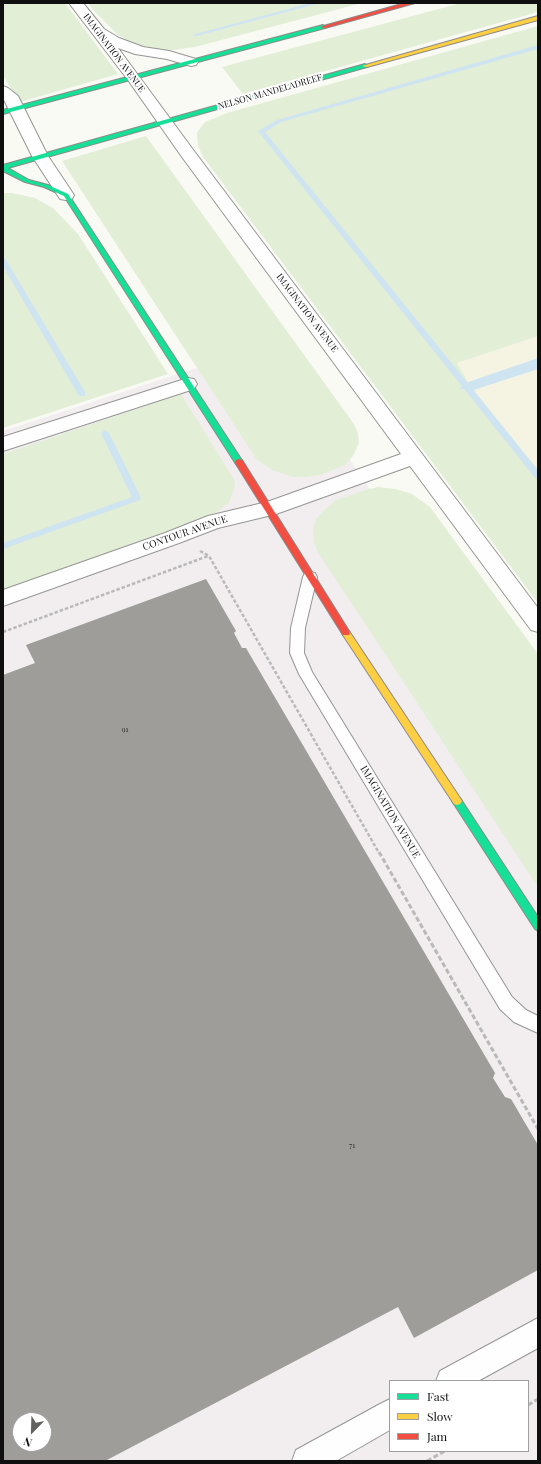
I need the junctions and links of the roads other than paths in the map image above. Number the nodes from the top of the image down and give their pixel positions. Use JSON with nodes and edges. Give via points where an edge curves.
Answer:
{"nodes":[{"id":1,"x":76,"y":3,"type":"edge"},
{"id":2,"x":412,"y":3,"type":"edge"},
{"id":3,"x":538,"y":18,"type":"edge"},
{"id":4,"x":94,"y":28,"type":"junction"},
{"id":5,"x":190,"y":62,"type":"junction"},
{"id":6,"x":133,"y":77,"type":"junction"},
{"id":7,"x":3,"y":92,"type":"edge"},
{"id":8,"x":10,"y":110,"type":"edge"},
{"id":9,"x":165,"y":122,"type":"junction"},
{"id":10,"x":40,"y":156,"type":"junction"},
{"id":11,"x":3,"y":168,"type":"edge"},
{"id":12,"x":66,"y":195,"type":"junction"},
{"id":13,"x":188,"y":384,"type":"junction"},
{"id":14,"x":3,"y":444,"type":"edge"},
{"id":15,"x":413,"y":457,"type":"junction"},
{"id":16,"x":269,"y":509,"type":"junction"},
{"id":17,"x":310,"y":577,"type":"junction"},
{"id":18,"x":3,"y":598,"type":"edge"},
{"id":19,"x":538,"y":624,"type":"edge"},
{"id":20,"x":538,"y":926,"type":"edge"},
{"id":21,"x":538,"y":1025,"type":"edge"},
{"id":22,"x":538,"y":1332,"type":"edge"},
{"id":23,"x":452,"y":1380,"type":"edge"},
{"id":24,"x":389,"y":1415,"type":"edge"},
{"id":25,"x":307,"y":1461,"type":"edge"}],
"edges":[{"from":1,"to":4,"type":"street","name":"IMAGINATION AVENUE"},
{"from":2,"to":5,"type":"main road"},
{"from":3,"to":9,"type":"main road","name":"NELSON MANDELADREEF"},
{"from":4,"to":5,"type":"street","via":[[114,41],[134,49],[169,55]]},
{"from":4,"to":6,"type":"street","name":"IMAGINATION AVENUE"},
{"from":5,"to":6,"type":"main road"},
{"from":6,"to":8,"type":"main road"},
{"from":6,"to":9,"type":"street","name":"IMAGINATION AVENUE"},
{"from":7,"to":8,"type":"street","via":[[10,96]]},
{"from":8,"to":10,"type":"street"},
{"from":9,"to":10,"type":"main road","name":"NELSON MANDELADREEF"},
{"from":9,"to":15,"type":"street","name":"IMAGINATION AVENUE"},
{"from":10,"to":11,"type":"main road","name":"NELSON MANDELADREEF"},
{"from":10,"to":12,"type":"street"},
{"from":11,"to":12,"type":"main road","via":[[27,181]]},
{"from":12,"to":13,"type":"main road"},
{"from":13,"to":14,"type":"street"},
{"from":13,"to":16,"type":"main road"},
{"from":15,"to":16,"type":"street","name":"CONTOUR AVENUE"},
{"from":15,"to":19,"type":"street","name":"IMAGINATION AVENUE"},
{"from":16,"to":17,"type":"main road"},
{"from":16,"to":18,"type":"street","name":"CONTOUR AVENUE","via":[[215,520],[172,538]]},
{"from":17,"to":20,"type":"main road"},
{"from":17,"to":21,"type":"lane","name":"IMAGINATION AVENUE","via":[[297,640],[297,653],[306,674],[506,1003],[520,1016]]},
{"from":22,"to":23,"type":"street"},
{"from":24,"to":25,"type":"street"}]}
